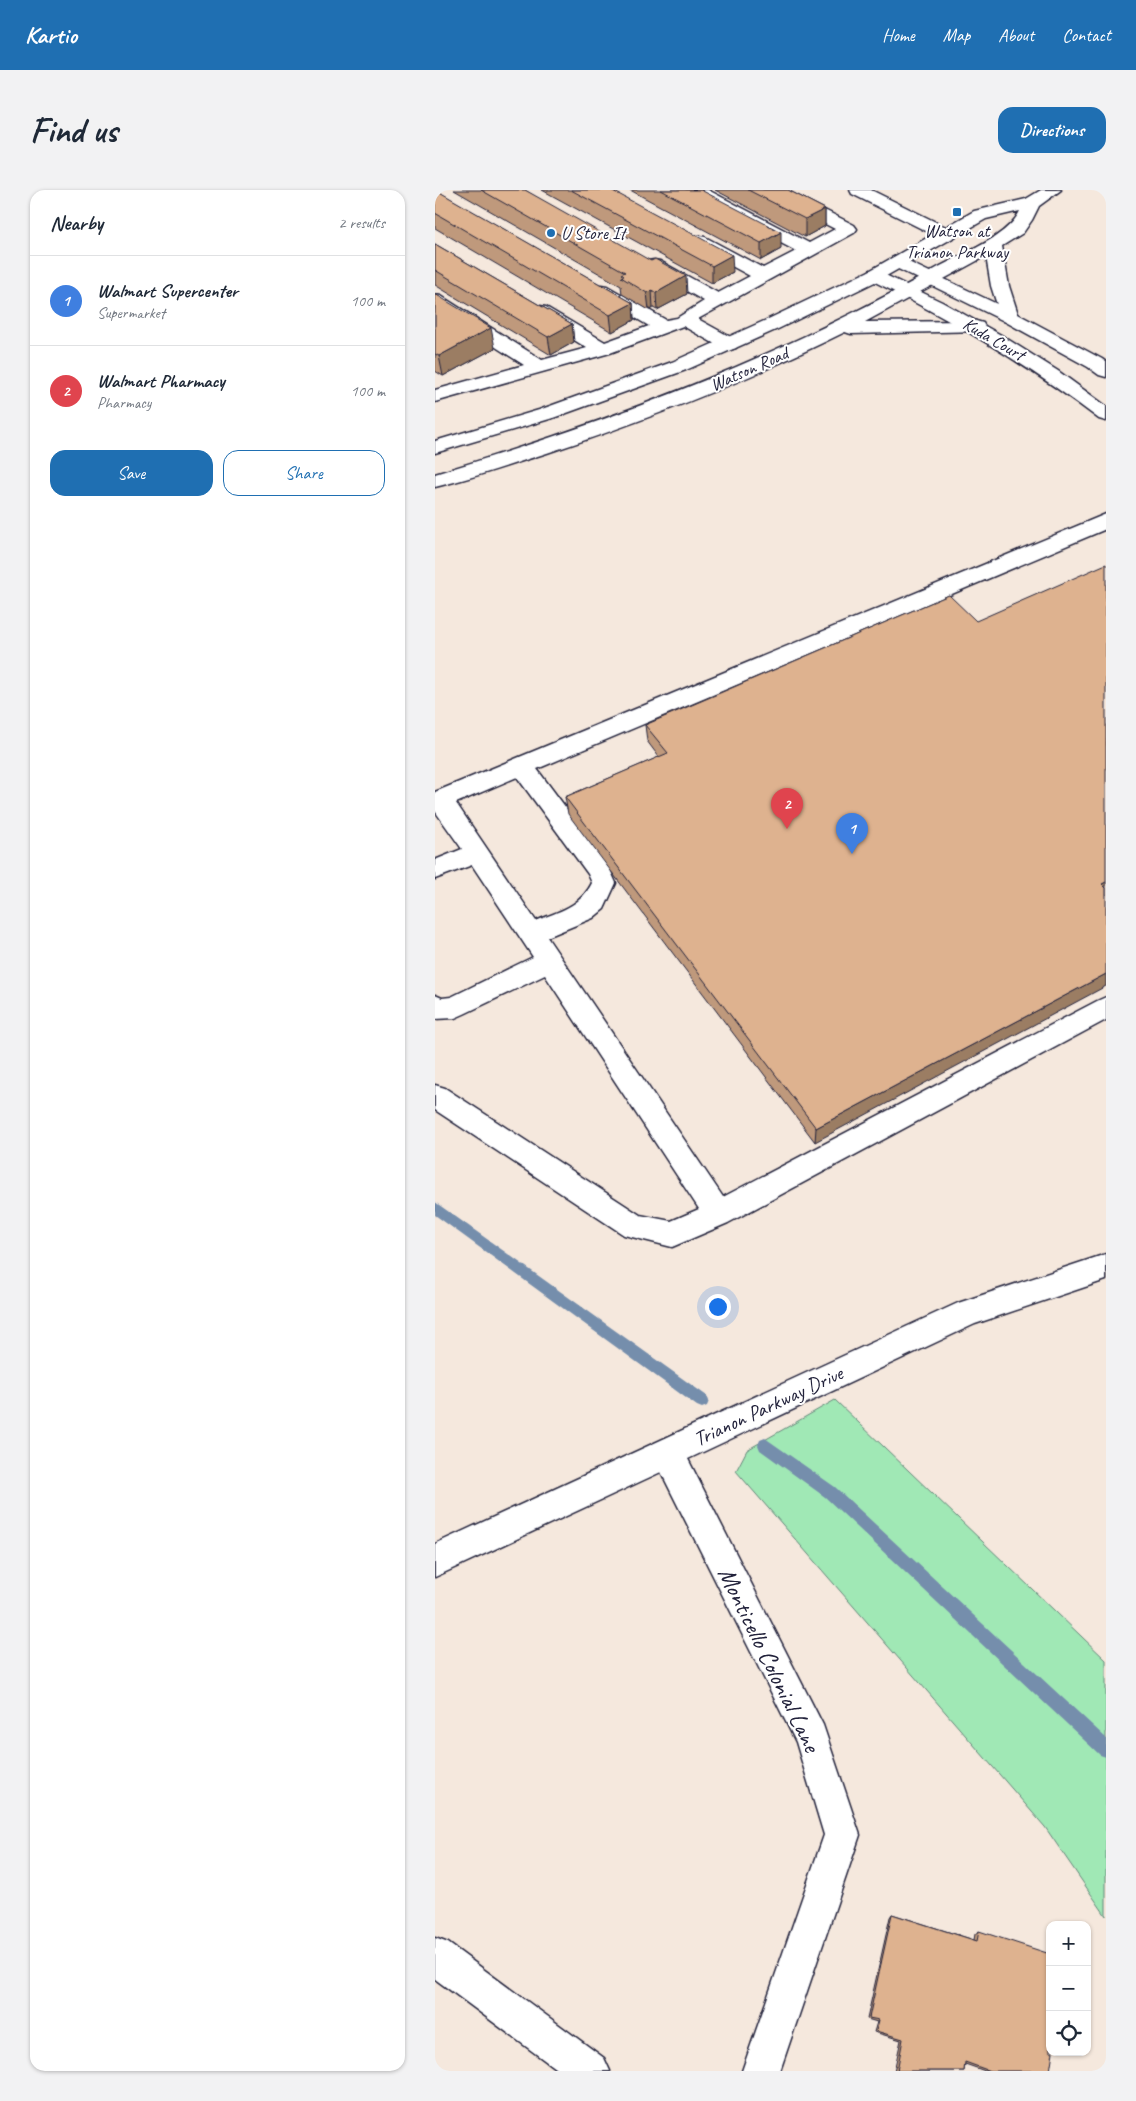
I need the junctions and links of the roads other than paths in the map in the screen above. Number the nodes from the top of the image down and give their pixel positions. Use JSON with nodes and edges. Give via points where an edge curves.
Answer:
{"nodes":[{"id":1,"x":695,"y":190,"type":"edge"},
{"id":2,"x":771,"y":190,"type":"edge"},
{"id":3,"x":858,"y":190,"type":"edge"},
{"id":4,"x":1053,"y":190,"type":"edge"},
{"id":5,"x":1032,"y":203,"type":"junction"},
{"id":6,"x":685,"y":233,"type":"edge"},
{"id":7,"x":946,"y":234,"type":"junction"},
{"id":8,"x":993,"y":245,"type":"junction"},
{"id":9,"x":809,"y":250,"type":"junction"},
{"id":10,"x":643,"y":259,"type":"edge"},
{"id":11,"x":898,"y":262,"type":"junction"},
{"id":12,"x":875,"y":275,"type":"junction"},
{"id":13,"x":764,"y":276,"type":"junction"},
{"id":14,"x":933,"y":278,"type":"junction"},
{"id":15,"x":588,"y":282,"type":"edge"},
{"id":16,"x":911,"y":292,"type":"junction"},
{"id":17,"x":435,"y":300,"type":"edge"},
{"id":18,"x":718,"y":301,"type":"junction"},
{"id":19,"x":527,"y":303,"type":"edge"},
{"id":20,"x":1010,"y":316,"type":"junction"},
{"id":21,"x":685,"y":320,"type":"junction"},
{"id":22,"x":664,"y":327,"type":"junction"},
{"id":23,"x":975,"y":327,"type":"junction"},
{"id":24,"x":837,"y":329,"type":"junction"},
{"id":25,"x":729,"y":344,"type":"junction"},
{"id":26,"x":603,"y":349,"type":"junction"},
{"id":27,"x":539,"y":367,"type":"junction"},
{"id":28,"x":1106,"y":371,"type":"edge"},
{"id":29,"x":435,"y":396,"type":"edge"},
{"id":30,"x":1106,"y":415,"type":"edge"},
{"id":31,"x":435,"y":447,"type":"edge"},
{"id":32,"x":435,"y":481,"type":"edge"},
{"id":33,"x":1106,"y":521,"type":"edge"},
{"id":34,"x":521,"y":766,"type":"junction"},
{"id":35,"x":438,"y":801,"type":"edge"},
{"id":36,"x":477,"y":853,"type":"junction"},
{"id":37,"x":435,"y":870,"type":"edge"},
{"id":38,"x":530,"y":934,"type":"junction"},
{"id":39,"x":549,"y":961,"type":"junction"},
{"id":40,"x":435,"y":1006,"type":"edge"},
{"id":41,"x":1106,"y":1008,"type":"edge"},
{"id":42,"x":435,"y":1096,"type":"edge"},
{"id":43,"x":719,"y":1214,"type":"junction"},
{"id":44,"x":1106,"y":1267,"type":"edge"},
{"id":45,"x":668,"y":1453,"type":"junction"},
{"id":46,"x":435,"y":1561,"type":"edge"},
{"id":47,"x":435,"y":1956,"type":"edge"},
{"id":48,"x":591,"y":2071,"type":"edge"},
{"id":49,"x":761,"y":2071,"type":"edge"}],
"edges":[{"from":1,"to":9,"type":"main road"},
{"from":2,"to":9,"type":"main road","via":[[848,229]]},
{"from":3,"to":7,"type":"main road"},
{"from":4,"to":5,"type":"main road","name":"Watson Road"},
{"from":5,"to":7,"type":"main road","name":"Watson Road","via":[[980,215]]},
{"from":5,"to":8,"type":"main road","name":"Watson Road","via":[[1019,229]]},
{"from":6,"to":13,"type":"main road"},
{"from":7,"to":11,"type":"main road","name":"Watson Road"},
{"from":8,"to":14,"type":"main road","name":"Watson Road"},
{"from":8,"to":20,"type":"main road","via":[[1000,286]]},
{"from":9,"to":13,"type":"main road"},
{"from":10,"to":18,"type":"main road"},
{"from":11,"to":12,"type":"main road","name":"Watson Road"},
{"from":11,"to":14,"type":"main road","name":"Kuda Court"},
{"from":12,"to":16,"type":"main road","name":"Kuda Court"},
{"from":12,"to":25,"type":"main road","name":"Watson Road"},
{"from":13,"to":18,"type":"main road"},
{"from":14,"to":16,"type":"main road","name":"Watson Road"},
{"from":14,"to":20,"type":"main road","name":"Kuda Court"},
{"from":15,"to":22,"type":"main road"},
{"from":16,"to":23,"type":"main road","name":"Kuda Court"},
{"from":16,"to":24,"type":"main road","name":"Watson Road"},
{"from":17,"to":27,"type":"main road"},
{"from":18,"to":21,"type":"main road"},
{"from":19,"to":26,"type":"main road"},
{"from":20,"to":28,"type":"main road","name":"Kuda Court"},
{"from":21,"to":22,"type":"main road"},
{"from":21,"to":25,"type":"main road"},
{"from":22,"to":26,"type":"main road"},
{"from":23,"to":24,"type":"main road"},
{"from":23,"to":30,"type":"main road","name":"Kuda Court","via":[[1041,367]]},
{"from":24,"to":32,"type":"main road","name":"Watson Road","via":[[747,371],[617,423]]},
{"from":25,"to":31,"type":"main road","name":"Watson Road","via":[[679,366],[555,411]]},
{"from":26,"to":27,"type":"main road"},
{"from":27,"to":29,"type":"main road"},
{"from":33,"to":34,"type":"main road"},
{"from":34,"to":35,"type":"main road"},
{"from":34,"to":38,"type":"main road","via":[[598,870],[604,883],[595,902],[584,911]]},
{"from":35,"to":36,"type":"main road"},
{"from":36,"to":37,"type":"main road"},
{"from":36,"to":38,"type":"main road"},
{"from":38,"to":39,"type":"main road"},
{"from":39,"to":40,"type":"main road","via":[[455,1007],[437,1010]]},
{"from":39,"to":43,"type":"main road"},
{"from":41,"to":43,"type":"main road"},
{"from":42,"to":43,"type":"main road","via":[[634,1226],[672,1234]]},
{"from":44,"to":45,"type":"main road","name":"Trianon Parkway Drive","via":[[968,1313]]},
{"from":45,"to":46,"type":"main road","name":"Trianon Parkway Drive"},
{"from":45,"to":49,"type":"main road","name":"Monticello Colonial Lane","via":[[811,1737],[842,1835]]},
{"from":47,"to":48,"type":"main road"}]}
